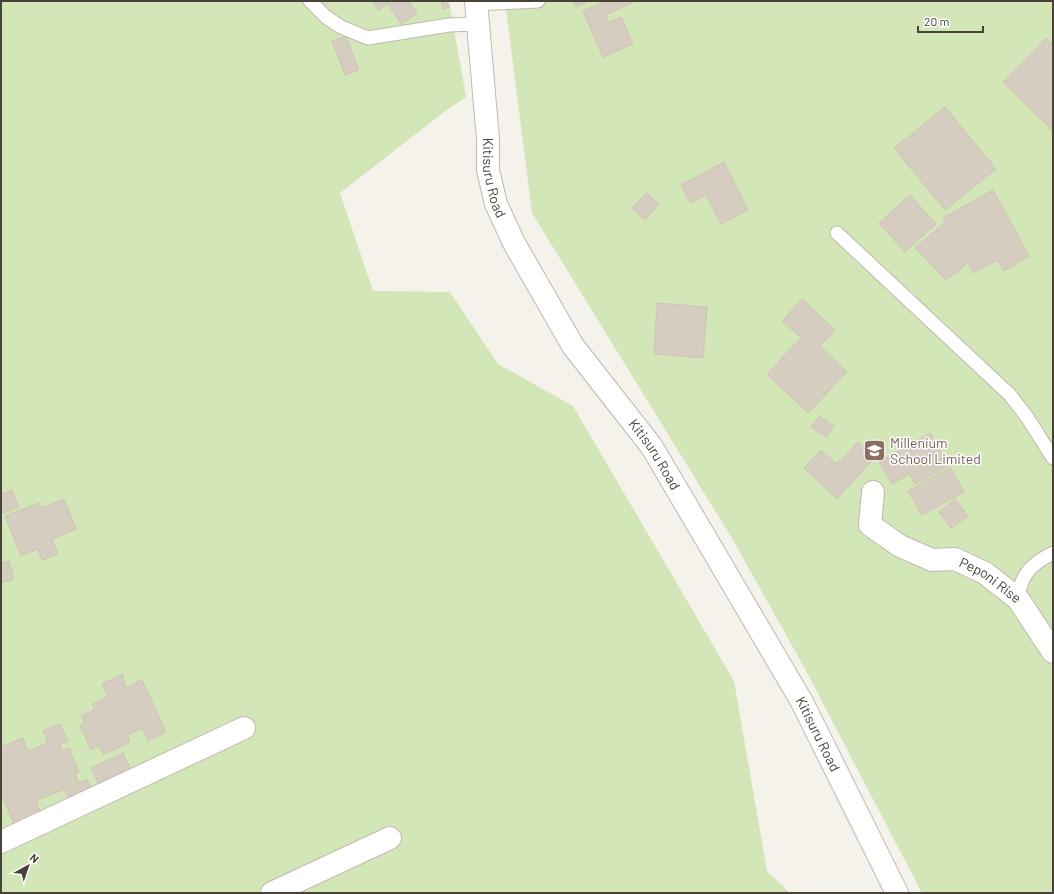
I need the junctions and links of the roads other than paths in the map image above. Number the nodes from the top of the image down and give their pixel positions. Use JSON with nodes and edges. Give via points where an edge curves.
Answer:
{"nodes":[{"id":1,"x":310,"y":1,"type":"edge"},
{"id":2,"x":538,"y":1,"type":"edge"},
{"id":3,"x":476,"y":10,"type":"edge"},
{"id":4,"x":837,"y":233,"type":"dead end"},
{"id":5,"x":1053,"y":458,"type":"edge"},
{"id":6,"x":873,"y":492,"type":"dead end"},
{"id":7,"x":1053,"y":553,"type":"edge"},
{"id":8,"x":1018,"y":599,"type":"junction"},
{"id":9,"x":1053,"y":652,"type":"edge"},
{"id":10,"x":244,"y":728,"type":"dead end"},
{"id":11,"x":390,"y":838,"type":"dead end"},
{"id":12,"x":1,"y":842,"type":"edge"},
{"id":13,"x":272,"y":893,"type":"edge"},
{"id":14,"x":897,"y":893,"type":"edge"}],
"edges":[{"from":1,"to":3,"type":"lane","via":[[326,18],[368,38],[449,25]]},
{"from":2,"to":3,"type":"lane"},
{"from":3,"to":14,"type":"street","name":"Kitisuru Road","via":[[488,139],[488,170],[496,204],[514,243],[573,346],[652,447],[798,695]]},
{"from":4,"to":5,"type":"lane","via":[[1010,395],[1027,416]]},
{"from":6,"to":8,"type":"street","name":"Peponi Rise","via":[[870,525],[900,546],[932,560],[955,559],[985,573]]},
{"from":7,"to":8,"type":"lane","via":[[1034,563],[1019,587]]},
{"from":8,"to":9,"type":"street","name":"Peponi Rise"},
{"from":10,"to":12,"type":"street"},
{"from":11,"to":13,"type":"street"}]}
